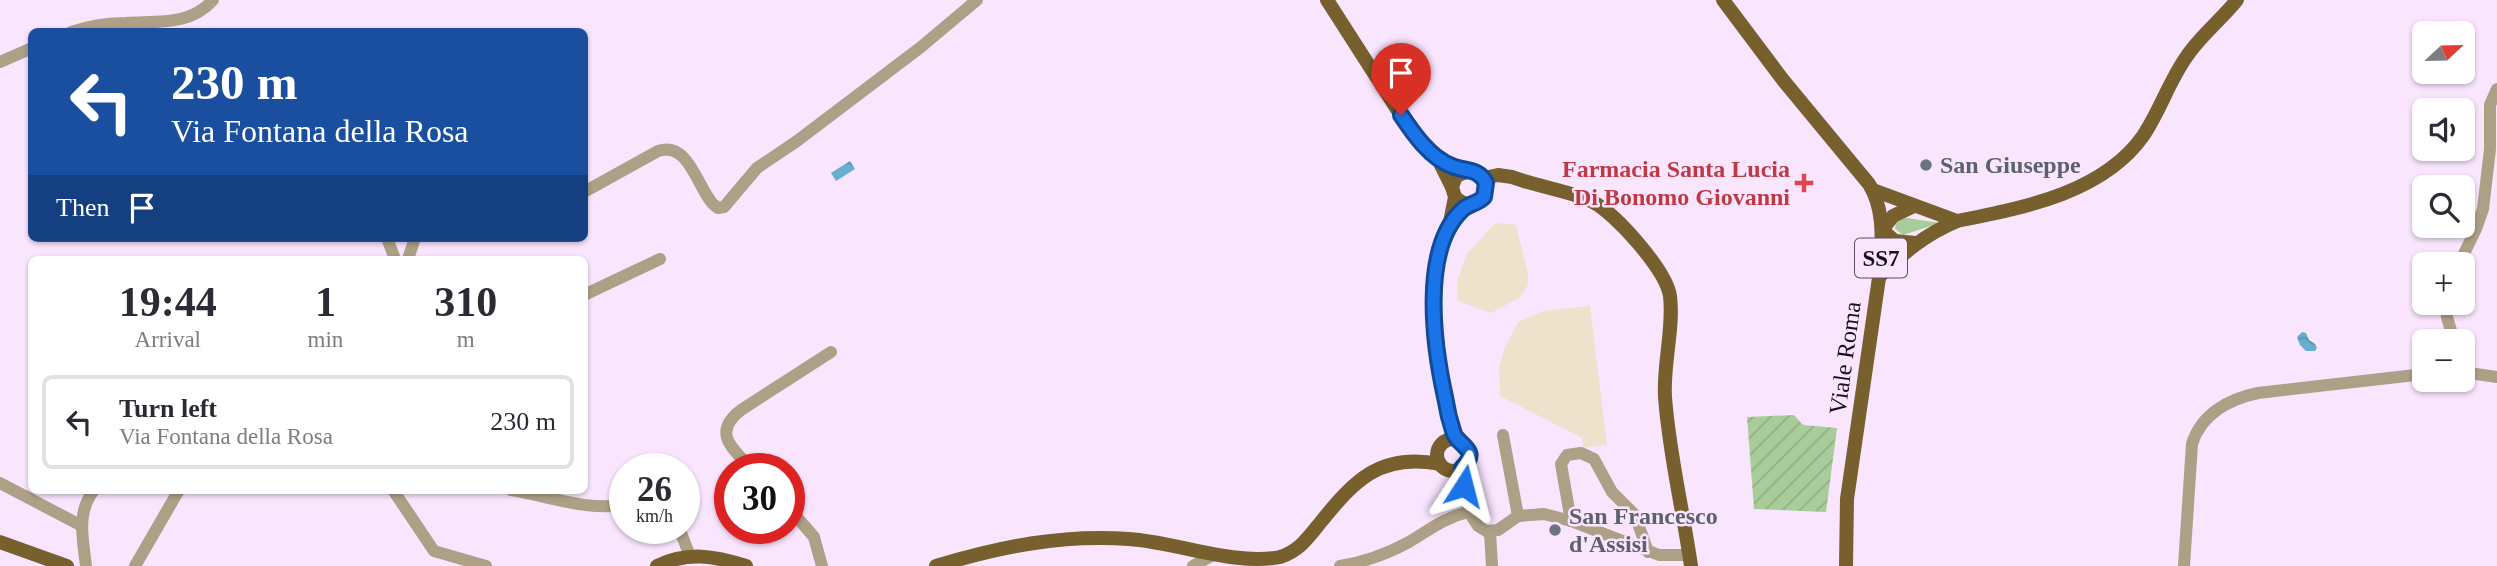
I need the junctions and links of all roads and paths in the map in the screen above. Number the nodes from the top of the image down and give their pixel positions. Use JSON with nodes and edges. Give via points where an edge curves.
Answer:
{"nodes":[{"id":1,"x":213,"y":0,"type":"edge"},
{"id":2,"x":977,"y":0,"type":"edge"},
{"id":3,"x":1327,"y":0,"type":"edge"},
{"id":4,"x":1723,"y":0,"type":"edge"},
{"id":5,"x":2237,"y":0,"type":"edge"},
{"id":6,"x":91,"y":28,"type":"edge"},
{"id":7,"x":28,"y":50,"type":"edge"},
{"id":8,"x":0,"y":62,"type":"edge"},
{"id":9,"x":2497,"y":89,"type":"edge"},
{"id":10,"x":1438,"y":159,"type":"junction"},
{"id":11,"x":1471,"y":170,"type":"junction"},
{"id":12,"x":1485,"y":185,"type":"junction"},
{"id":13,"x":588,"y":190,"type":"edge"},
{"id":14,"x":1873,"y":190,"type":"junction"},
{"id":15,"x":1454,"y":192,"type":"junction"},
{"id":16,"x":1470,"y":205,"type":"junction"},
{"id":17,"x":1914,"y":206,"type":"junction"},
{"id":18,"x":1957,"y":221,"type":"junction"},
{"id":19,"x":1449,"y":227,"type":"junction"},
{"id":20,"x":1882,"y":230,"type":"junction"},
{"id":21,"x":1915,"y":243,"type":"junction"},
{"id":22,"x":2465,"y":252,"type":"edge"},
{"id":23,"x":660,"y":259,"type":"dead end"},
{"id":24,"x":1880,"y":276,"type":"junction"},
{"id":25,"x":588,"y":293,"type":"edge"},
{"id":26,"x":831,"y":352,"type":"dead end"},
{"id":27,"x":2475,"y":374,"type":"edge"},
{"id":28,"x":2412,"y":375,"type":"edge"},
{"id":29,"x":2497,"y":377,"type":"edge"},
{"id":30,"x":1503,"y":435,"type":"dead end"},
{"id":31,"x":1446,"y":442,"type":"junction"},
{"id":32,"x":738,"y":453,"type":"edge"},
{"id":33,"x":1402,"y":462,"type":"junction"},
{"id":34,"x":1452,"y":468,"type":"junction"},
{"id":35,"x":0,"y":483,"type":"edge"},
{"id":36,"x":92,"y":494,"type":"edge"},
{"id":37,"x":177,"y":494,"type":"edge"},
{"id":38,"x":396,"y":494,"type":"edge"},
{"id":39,"x":529,"y":494,"type":"edge"},
{"id":40,"x":609,"y":507,"type":"edge"},
{"id":41,"x":1469,"y":512,"type":"junction"},
{"id":42,"x":1518,"y":516,"type":"junction"},
{"id":43,"x":1571,"y":521,"type":"junction"},
{"id":44,"x":82,"y":526,"type":"junction"},
{"id":45,"x":805,"y":527,"type":"edge"},
{"id":46,"x":1490,"y":533,"type":"junction"},
{"id":47,"x":0,"y":542,"type":"edge"},
{"id":48,"x":685,"y":544,"type":"edge"},
{"id":49,"x":1648,"y":552,"type":"junction"},
{"id":50,"x":1213,"y":555,"type":"junction"},
{"id":51,"x":690,"y":556,"type":"junction"},
{"id":52,"x":1690,"y":561,"type":"edge"},
{"id":53,"x":67,"y":566,"type":"edge"},
{"id":54,"x":86,"y":566,"type":"edge"},
{"id":55,"x":135,"y":566,"type":"edge"},
{"id":56,"x":486,"y":566,"type":"edge"},
{"id":57,"x":657,"y":566,"type":"edge"},
{"id":58,"x":746,"y":566,"type":"edge"},
{"id":59,"x":822,"y":566,"type":"edge"},
{"id":60,"x":936,"y":566,"type":"edge"},
{"id":61,"x":1194,"y":566,"type":"edge"},
{"id":62,"x":1340,"y":566,"type":"edge"},
{"id":63,"x":1492,"y":566,"type":"edge"},
{"id":64,"x":1846,"y":566,"type":"edge"},
{"id":65,"x":2185,"y":566,"type":"edge"}],
"edges":[{"from":1,"to":6,"type":"street","via":[[196,15],[177,21]]},
{"from":2,"to":13,"type":"street","via":[[757,168],[724,207],[710,202],[676,150],[658,152]]},
{"from":3,"to":10,"type":"main road","via":[[1404,120]]},
{"from":4,"to":14,"type":"main road","name":"Viale Roma","number":"SS7"},
{"from":5,"to":18,"type":"main road","via":[[2189,52],[2144,134],[2113,165],[2041,201]]},
{"from":7,"to":8,"type":"street"},
{"from":9,"to":22,"type":"street","via":[[2490,105],[2483,209]]},
{"from":10,"to":11,"type":"main road"},
{"from":10,"to":15,"type":"main road"},
{"from":11,"to":12,"type":"main road"},
{"from":11,"to":15,"type":"main road","via":[[1456,176]]},
{"from":12,"to":16,"type":"main road","via":[[1480,201]]},
{"from":12,"to":52,"type":"main road","via":[[1524,182],[1585,199],[1604,209],[1666,280],[1670,307],[1665,398]]},
{"from":14,"to":17,"type":"main road"},
{"from":14,"to":20,"type":"main road","name":"Viale Roma","number":"SS7"},
{"from":15,"to":16,"type":"main road"},
{"from":15,"to":19,"type":"main road"},
{"from":16,"to":19,"type":"main road"},
{"from":17,"to":18,"type":"main road"},
{"from":17,"to":20,"type":"main road","via":[[1893,216]]},
{"from":18,"to":21,"type":"main road"},
{"from":19,"to":31,"type":"main road","via":[[1439,260],[1433,314],[1450,422]]},
{"from":20,"to":21,"type":"main road","via":[[1895,242]]},
{"from":20,"to":24,"type":"main road","name":"Viale Roma","number":"SS7"},
{"from":21,"to":24,"type":"main road"},
{"from":23,"to":25,"type":"street"},
{"from":24,"to":64,"type":"main road","name":"Viale Roma","number":"SS7","via":[[1846,499]]},
{"from":26,"to":32,"type":"street","via":[[729,422],[728,441]]},
{"from":27,"to":29,"type":"street"},
{"from":28,"to":65,"type":"street","via":[[2258,393],[2215,411],[2198,429],[2192,444]]},
{"from":30,"to":42,"type":"street"},
{"from":31,"to":33,"type":"main road"},
{"from":31,"to":34,"type":"main road"},
{"from":31,"to":34,"type":"main road","via":[[1465,444],[1469,454],[1466,464]]},
{"from":33,"to":34,"type":"main road","via":[[1426,461]]},
{"from":33,"to":50,"type":"main road","via":[[1357,482],[1302,546],[1287,555],[1260,561]]},
{"from":34,"to":41,"type":"street","via":[[1464,486]]},
{"from":35,"to":44,"type":"street"},
{"from":36,"to":44,"type":"street","via":[[83,508]]},
{"from":37,"to":55,"type":"street"},
{"from":38,"to":56,"type":"street","via":[[434,551]]},
{"from":39,"to":40,"type":"street"},
{"from":41,"to":46,"type":"street","via":[[1478,526]]},
{"from":41,"to":62,"type":"street","via":[[1446,519],[1382,555]]},
{"from":42,"to":43,"type":"street","via":[[1544,514]]},
{"from":42,"to":46,"type":"street"},
{"from":43,"to":49,"type":"street"},
{"from":43,"to":49,"type":"street","via":[[1561,464],[1567,455],[1583,454],[1594,459],[1612,492],[1635,515]]},
{"from":44,"to":54,"type":"street"},
{"from":45,"to":59,"type":"street","via":[[814,537]]},
{"from":46,"to":63,"type":"street"},
{"from":47,"to":53,"type":"main road"},
{"from":48,"to":51,"type":"street"},
{"from":49,"to":52,"type":"street"},
{"from":50,"to":60,"type":"main road","via":[[1148,541],[1074,538],[1004,547]]},
{"from":50,"to":61,"type":"street"},
{"from":51,"to":57,"type":"main road"},
{"from":51,"to":58,"type":"main road"}]}
